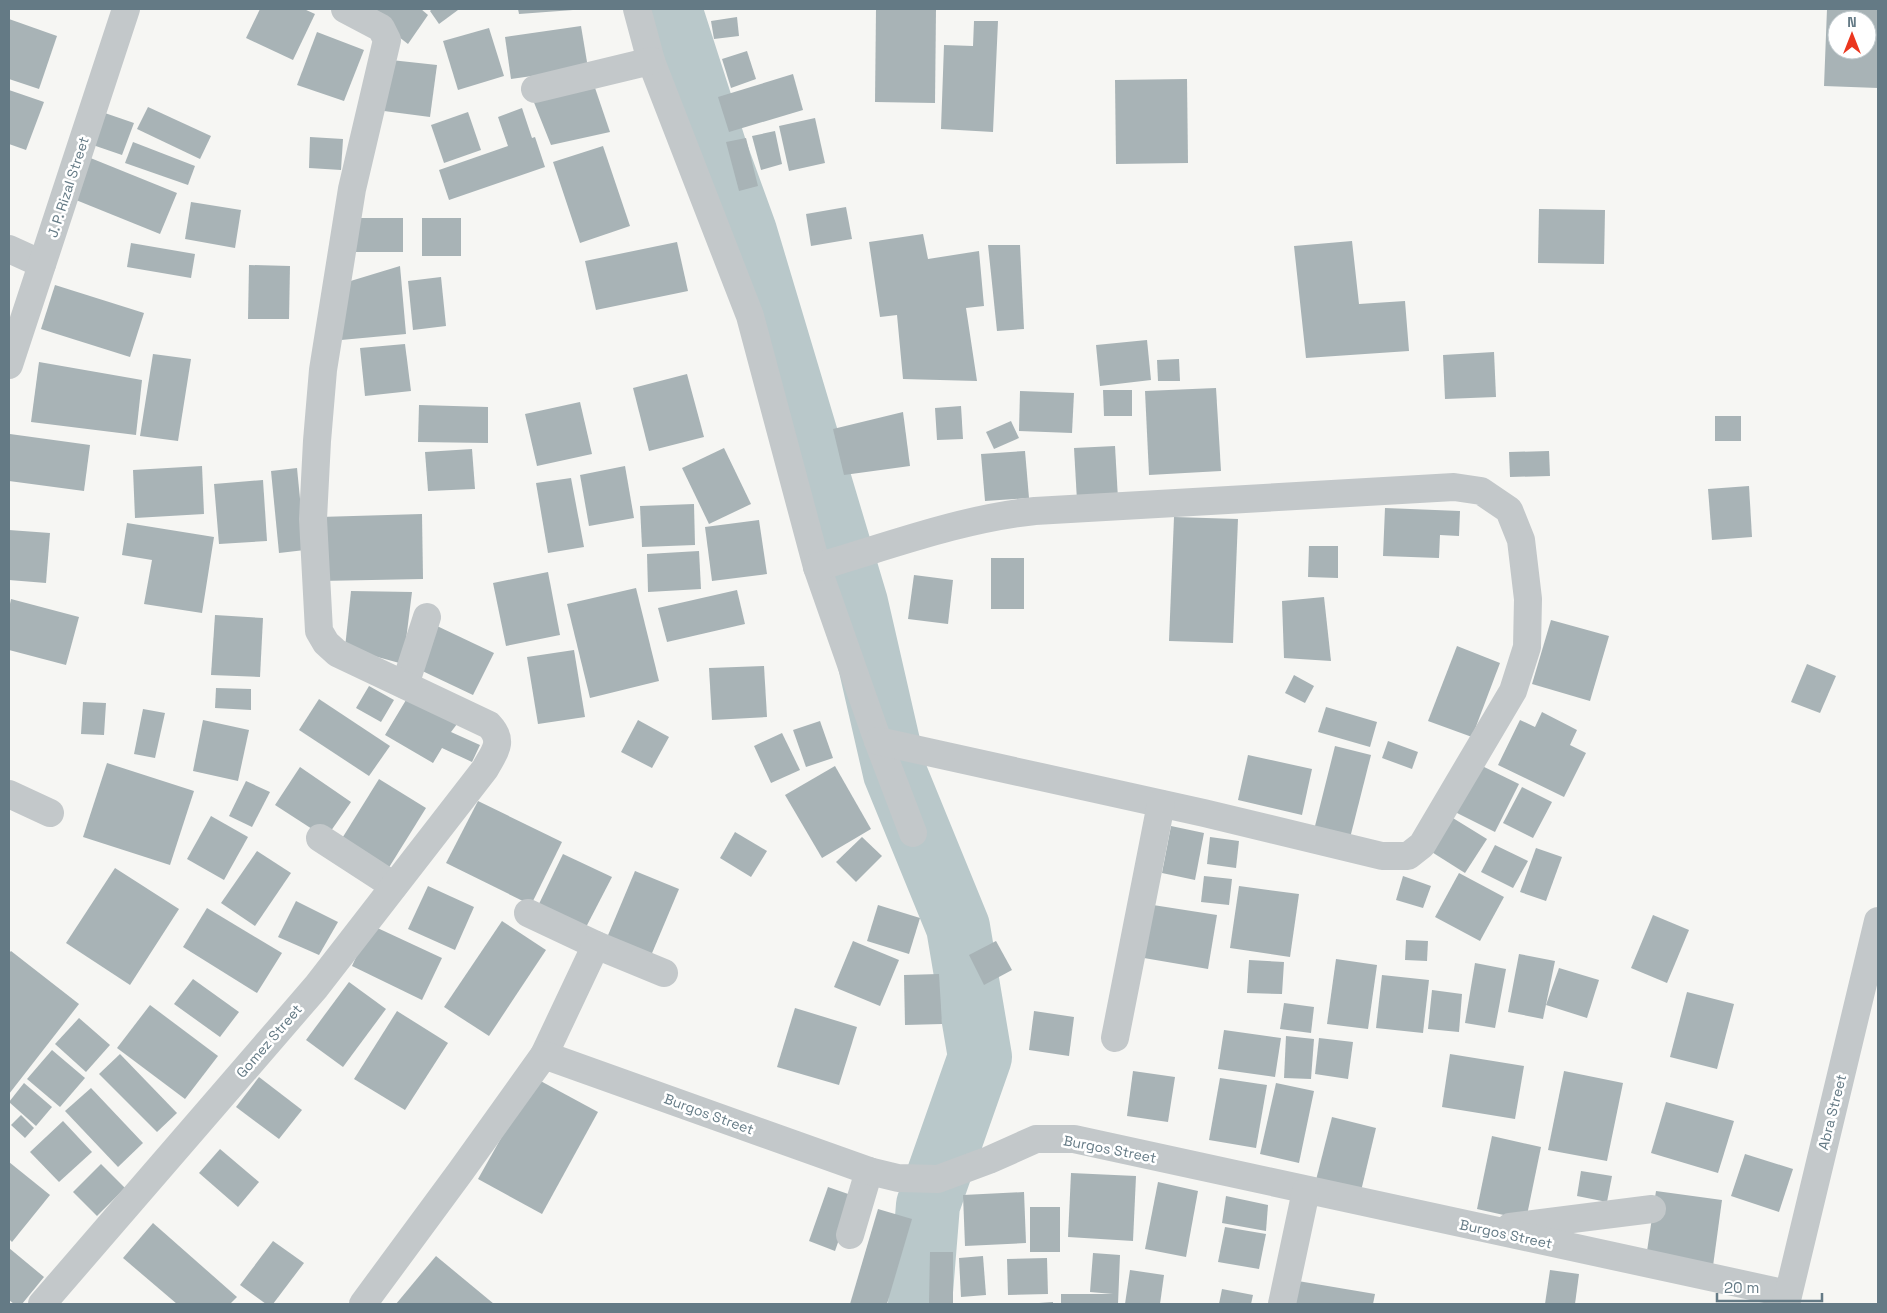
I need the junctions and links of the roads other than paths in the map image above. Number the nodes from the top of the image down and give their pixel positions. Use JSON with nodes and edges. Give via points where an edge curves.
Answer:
{"nodes":[{"id":1,"x":126,"y":9,"type":"edge"},
{"id":2,"x":345,"y":9,"type":"edge"},
{"id":3,"x":637,"y":9,"type":"edge"},
{"id":4,"x":651,"y":61,"type":"junction"},
{"id":5,"x":534,"y":89,"type":"dead end"},
{"id":6,"x":9,"y":249,"type":"edge"},
{"id":7,"x":42,"y":264,"type":"junction"},
{"id":8,"x":9,"y":365,"type":"edge"},
{"id":9,"x":825,"y":565,"type":"junction"},
{"id":10,"x":427,"y":617,"type":"dead end"},
{"id":11,"x":405,"y":685,"type":"junction"},
{"id":12,"x":878,"y":741,"type":"junction"},
{"id":13,"x":9,"y":794,"type":"edge"},
{"id":14,"x":1161,"y":804,"type":"junction"},
{"id":15,"x":50,"y":813,"type":"dead end"},
{"id":16,"x":913,"y":833,"type":"dead end"},
{"id":17,"x":320,"y":838,"type":"dead end"},
{"id":18,"x":394,"y":886,"type":"junction"},
{"id":19,"x":528,"y":914,"type":"dead end"},
{"id":20,"x":1878,"y":921,"type":"edge"},
{"id":21,"x":596,"y":945,"type":"junction"},
{"id":22,"x":664,"y":973,"type":"dead end"},
{"id":23,"x":1115,"y":1038,"type":"dead end"},
{"id":24,"x":544,"y":1055,"type":"junction"},
{"id":25,"x":868,"y":1171,"type":"junction"},
{"id":26,"x":1306,"y":1191,"type":"junction"},
{"id":27,"x":1652,"y":1209,"type":"dead end"},
{"id":28,"x":1489,"y":1230,"type":"junction"},
{"id":29,"x":850,"y":1235,"type":"dead end"},
{"id":30,"x":1787,"y":1299,"type":"edge"},
{"id":31,"x":42,"y":1304,"type":"edge"},
{"id":32,"x":364,"y":1304,"type":"edge"},
{"id":33,"x":1282,"y":1304,"type":"edge"}],
"edges":[{"from":1,"to":7,"type":"street","name":"J. P. Rizal Street"},
{"from":2,"to":11,"type":"street","via":[[380,28],[387,40],[352,189],[323,370],[313,519],[319,631],[326,643],[338,653]]},
{"from":3,"to":4,"type":"street"},
{"from":4,"to":5,"type":"street"},
{"from":4,"to":9,"type":"street","via":[[750,316]]},
{"from":6,"to":7,"type":"street"},
{"from":7,"to":8,"type":"street","name":"J. P. Rizal Street"},
{"from":9,"to":12,"type":"street"},
{"from":9,"to":14,"type":"street","via":[[1002,514],[1035,511],[1444,487],[1481,491],[1510,510],[1521,540],[1528,599],[1527,648],[1513,691],[1422,845],[1408,856],[1382,856]]},
{"from":10,"to":11,"type":"street"},
{"from":11,"to":18,"type":"street","name":"Gomez Street","via":[[489,726],[496,733],[498,746],[485,769]]},
{"from":12,"to":14,"type":"street"},
{"from":12,"to":16,"type":"street"},
{"from":13,"to":15,"type":"street"},
{"from":14,"to":23,"type":"street"},
{"from":17,"to":18,"type":"street"},
{"from":18,"to":31,"type":"street","name":"Gomez Street","via":[[316,987]]},
{"from":19,"to":21,"type":"street"},
{"from":20,"to":30,"type":"street","name":"Abra Street"},
{"from":21,"to":22,"type":"street"},
{"from":21,"to":24,"type":"street"},
{"from":24,"to":25,"type":"street","name":"Burgos Street"},
{"from":24,"to":32,"type":"street"},
{"from":25,"to":26,"type":"street","name":"Burgos Street","via":[[898,1178],[938,1179],[1036,1139],[1074,1139]]},
{"from":25,"to":29,"type":"street"},
{"from":26,"to":28,"type":"street","name":"Burgos Street"},
{"from":26,"to":33,"type":"street"},
{"from":27,"to":28,"type":"street"},
{"from":28,"to":30,"type":"street","name":"Burgos Street"}]}
